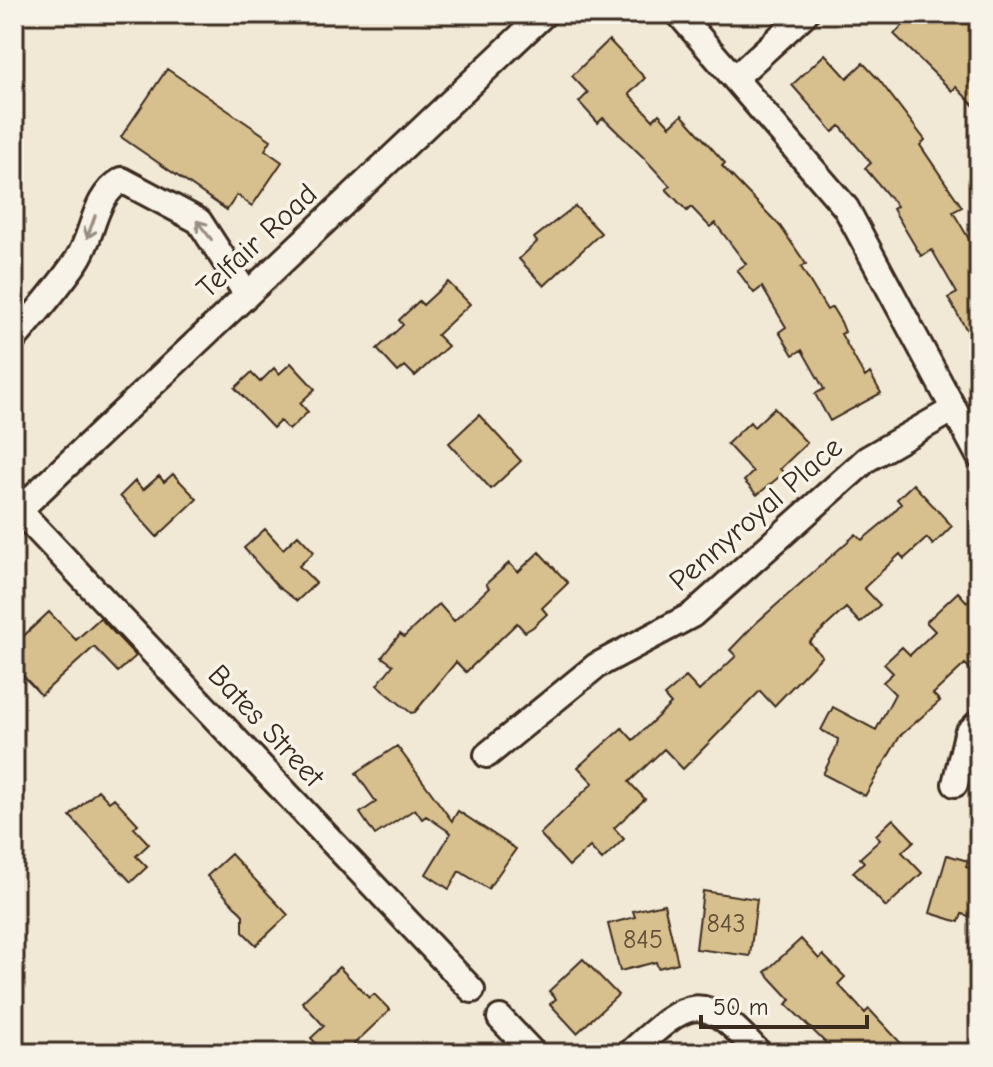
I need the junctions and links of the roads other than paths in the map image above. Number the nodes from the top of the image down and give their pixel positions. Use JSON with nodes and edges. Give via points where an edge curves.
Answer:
{"nodes":[{"id":1,"x":544,"y":14,"type":"edge"},
{"id":2,"x":679,"y":14,"type":"edge"},
{"id":3,"x":805,"y":14,"type":"edge"},
{"id":4,"x":735,"y":78,"type":"junction"},
{"id":5,"x":247,"y":295,"type":"junction"},
{"id":6,"x":14,"y":339,"type":"edge"},
{"id":7,"x":954,"y":409,"type":"junction"},
{"id":8,"x":979,"y":456,"type":"edge"},
{"id":9,"x":16,"y":510,"type":"edge"},
{"id":10,"x":979,"y":722,"type":"edge"},
{"id":11,"x":487,"y":755,"type":"dead end"},
{"id":12,"x":955,"y":784,"type":"dead end"},
{"id":13,"x":472,"y":990,"type":"dead end"},
{"id":14,"x":500,"y":1018,"type":"dead end"},
{"id":15,"x":533,"y":1053,"type":"edge"},
{"id":16,"x":630,"y":1053,"type":"edge"},
{"id":17,"x":759,"y":1053,"type":"edge"}],
"edges":[{"from":1,"to":5,"type":"street","name":"Telfair Road"},
{"from":2,"to":4,"type":"street"},
{"from":3,"to":4,"type":"street"},
{"from":4,"to":7,"type":"street","via":[[846,208]]},
{"from":5,"to":6,"type":"street","one_way":true,"via":[[199,221],[122,180],[100,201],[80,257]]},
{"from":5,"to":9,"type":"street","name":"Telfair Road"},
{"from":7,"to":8,"type":"street"},
{"from":7,"to":11,"type":"street","name":"Pennyroyal Place","via":[[867,459],[692,615],[596,666]]},
{"from":9,"to":13,"type":"street","name":"Bates Street"},
{"from":10,"to":12,"type":"street","via":[[967,734]]},
{"from":14,"to":15,"type":"street"},
{"from":16,"to":17,"type":"street","via":[[669,1017],[700,1008],[731,1021]]}]}
